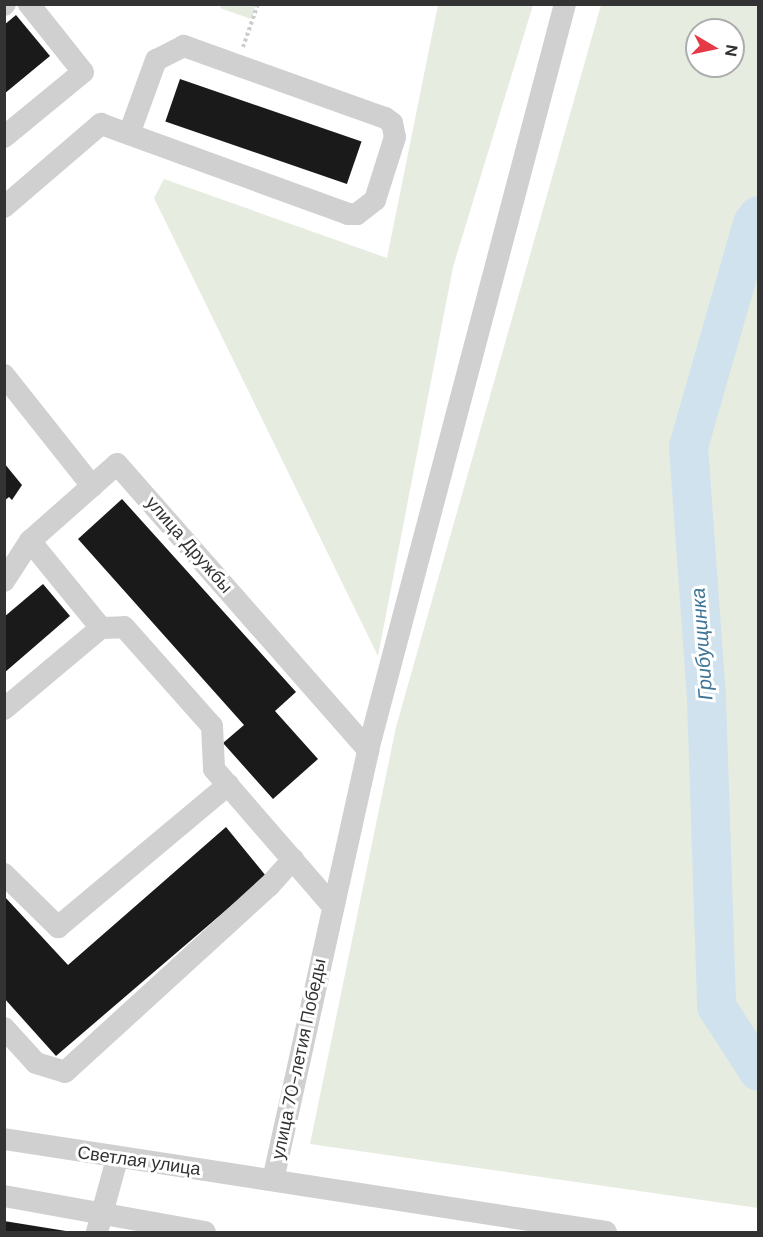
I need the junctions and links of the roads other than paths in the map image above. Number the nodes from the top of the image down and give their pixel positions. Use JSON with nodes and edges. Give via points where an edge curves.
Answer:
{"nodes":[{"id":1,"x":29,"y":4,"type":"edge"},
{"id":2,"x":565,"y":4,"type":"edge"},
{"id":3,"x":129,"y":134,"type":"junction"},
{"id":4,"x":4,"y":137,"type":"edge"},
{"id":5,"x":4,"y":207,"type":"edge"},
{"id":6,"x":4,"y":375,"type":"edge"},
{"id":7,"x":92,"y":486,"type":"junction"},
{"id":8,"x":30,"y":541,"type":"junction"},
{"id":9,"x":5,"y":581,"type":"edge"},
{"id":10,"x":101,"y":628,"type":"junction"},
{"id":11,"x":4,"y":709,"type":"edge"},
{"id":12,"x":368,"y":750,"type":"junction"},
{"id":13,"x":228,"y":785,"type":"junction"},
{"id":14,"x":293,"y":859,"type":"junction"},
{"id":15,"x":4,"y":874,"type":"edge"},
{"id":16,"x":332,"y":905,"type":"junction"},
{"id":17,"x":4,"y":1028,"type":"edge"},
{"id":18,"x":4,"y":1139,"type":"edge"},
{"id":19,"x":117,"y":1159,"type":"junction"},
{"id":20,"x":273,"y":1180,"type":"junction"},
{"id":21,"x":4,"y":1196,"type":"edge"},
{"id":22,"x":98,"y":1223,"type":"edge"},
{"id":23,"x":205,"y":1233,"type":"edge"},
{"id":24,"x":606,"y":1233,"type":"edge"}],
"edges":[{"from":1,"to":4,"type":"street","via":[[83,72]]},
{"from":2,"to":12,"type":"street","name":"улица 70-летия Победы"},
{"from":3,"to":3,"type":"street","via":[[348,214],[367,209],[375,200],[394,146],[392,123],[184,46],[156,60]]},
{"from":3,"to":5,"type":"street","via":[[101,124]]},
{"from":6,"to":7,"type":"street"},
{"from":7,"to":8,"type":"street","name":"улица Дружбы"},
{"from":7,"to":12,"type":"street","name":"улица Дружбы","via":[[117,464]]},
{"from":8,"to":9,"type":"street","name":"улица Дружбы"},
{"from":8,"to":10,"type":"street"},
{"from":10,"to":11,"type":"street"},
{"from":10,"to":13,"type":"street","via":[[124,627],[212,726],[214,769]]},
{"from":12,"to":16,"type":"street","name":"улица 70-летия Победы"},
{"from":13,"to":14,"type":"street"},
{"from":13,"to":15,"type":"street","via":[[58,927]]},
{"from":14,"to":16,"type":"street"},
{"from":14,"to":17,"type":"street","via":[[269,886],[64,1072],[36,1063]]},
{"from":16,"to":20,"type":"street","name":"улица 70-летия Победы"},
{"from":18,"to":19,"type":"street","name":"Светлая улица"},
{"from":19,"to":20,"type":"street","name":"Светлая улица"},
{"from":19,"to":22,"type":"street"},
{"from":20,"to":24,"type":"street","name":"улица 70-летия Победы"},
{"from":21,"to":22,"type":"street"},
{"from":22,"to":23,"type":"street"}]}
